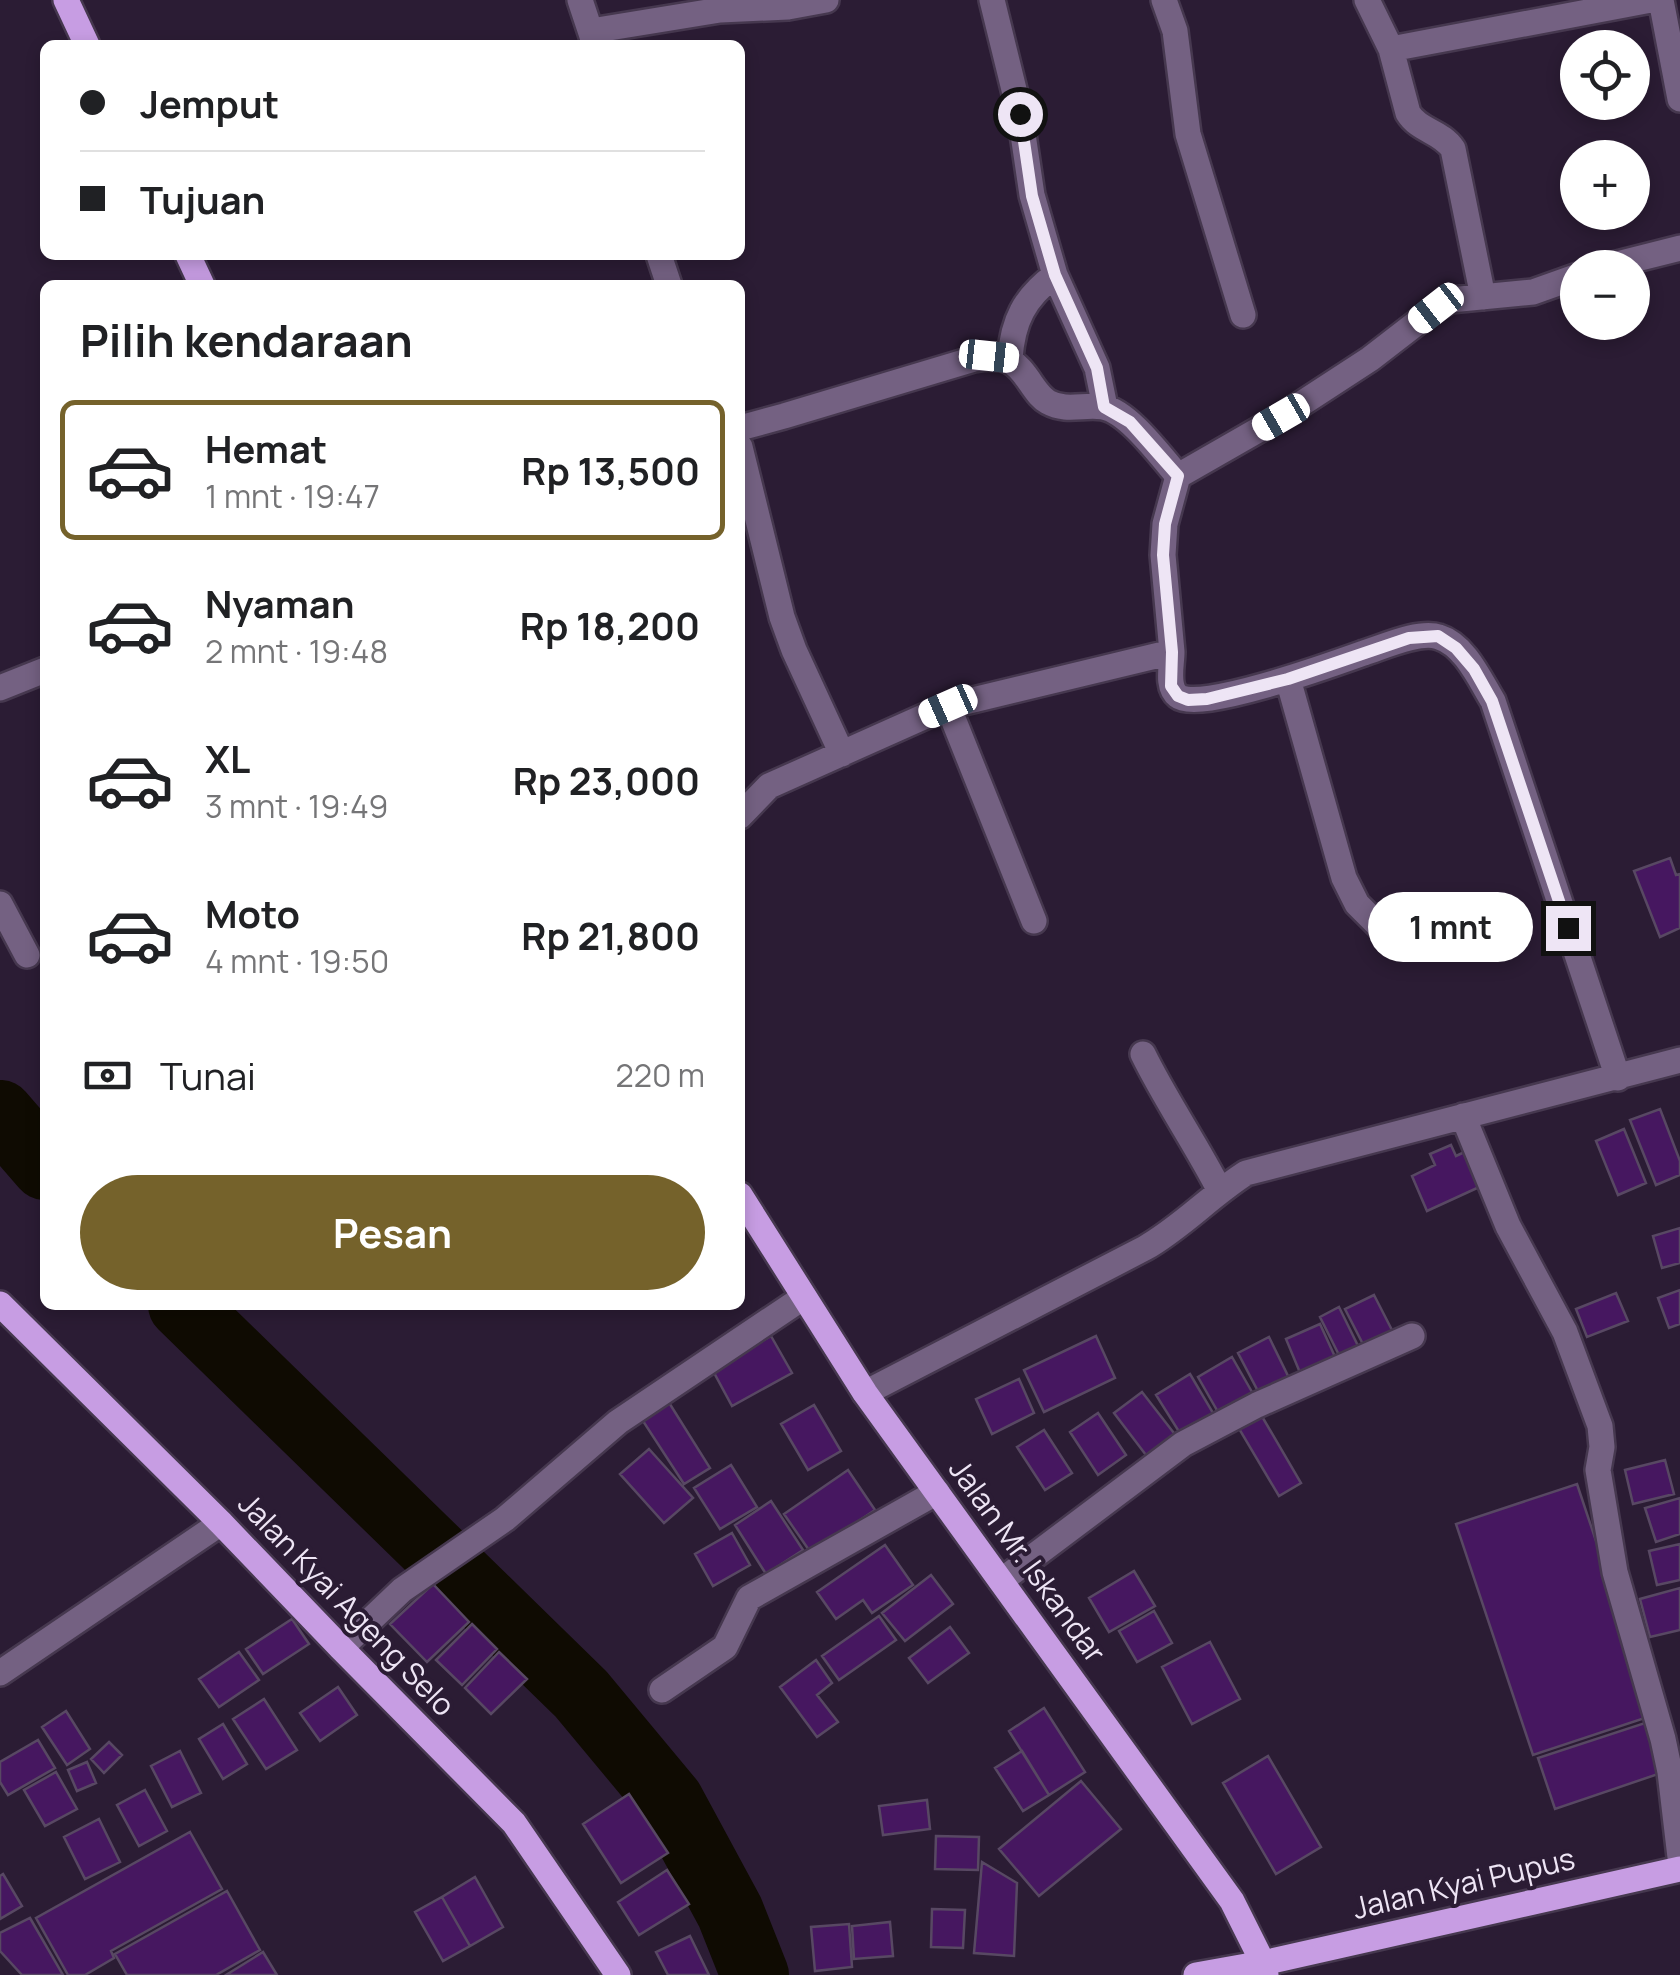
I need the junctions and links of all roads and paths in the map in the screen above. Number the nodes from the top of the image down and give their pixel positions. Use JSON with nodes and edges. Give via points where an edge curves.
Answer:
{"nodes":[{"id":1,"x":66,"y":0,"type":"edge"},
{"id":2,"x":580,"y":0,"type":"edge"},
{"id":3,"x":826,"y":0,"type":"edge"},
{"id":4,"x":992,"y":0,"type":"edge"},
{"id":5,"x":1164,"y":0,"type":"edge"},
{"id":6,"x":1367,"y":0,"type":"edge"},
{"id":7,"x":1651,"y":0,"type":"edge"},
{"id":8,"x":1661,"y":0,"type":"edge"},
{"id":9,"x":593,"y":38,"type":"edge"},
{"id":10,"x":85,"y":40,"type":"edge"},
{"id":11,"x":1675,"y":42,"type":"edge"},
{"id":12,"x":1391,"y":49,"type":"junction"},
{"id":13,"x":1680,"y":99,"type":"edge"},
{"id":14,"x":1680,"y":248,"type":"edge"},
{"id":15,"x":1650,"y":256,"type":"edge"},
{"id":16,"x":1055,"y":275,"type":"junction"},
{"id":17,"x":1560,"y":282,"type":"edge"},
{"id":18,"x":1483,"y":297,"type":"junction"},
{"id":19,"x":1243,"y":316,"type":"dead end"},
{"id":20,"x":1010,"y":358,"type":"junction"},
{"id":21,"x":1104,"y":407,"type":"junction"},
{"id":22,"x":745,"y":427,"type":"edge"},
{"id":23,"x":745,"y":467,"type":"edge"},
{"id":24,"x":1178,"y":476,"type":"junction"},
{"id":25,"x":1172,"y":652,"type":"junction"},
{"id":26,"x":40,"y":671,"type":"edge"},
{"id":27,"x":1288,"y":679,"type":"junction"},
{"id":28,"x":2,"y":681,"type":"edge"},
{"id":29,"x":948,"y":706,"type":"junction"},
{"id":30,"x":842,"y":754,"type":"junction"},
{"id":31,"x":745,"y":811,"type":"edge"},
{"id":32,"x":0,"y":904,"type":"edge"},
{"id":33,"x":1034,"y":921,"type":"dead end"},
{"id":34,"x":1386,"y":932,"type":"dead end"},
{"id":35,"x":27,"y":955,"type":"dead end"},
{"id":36,"x":1143,"y":1054,"type":"dead end"},
{"id":37,"x":1680,"y":1060,"type":"edge"},
{"id":38,"x":1618,"y":1078,"type":"junction"},
{"id":39,"x":1463,"y":1116,"type":"junction"},
{"id":40,"x":1220,"y":1191,"type":"junction"},
{"id":41,"x":745,"y":1203,"type":"edge"},
{"id":42,"x":804,"y":1297,"type":"junction"},
{"id":43,"x":0,"y":1304,"type":"edge"},
{"id":44,"x":1412,"y":1336,"type":"dead end"},
{"id":45,"x":865,"y":1393,"type":"junction"},
{"id":46,"x":937,"y":1492,"type":"junction"},
{"id":47,"x":221,"y":1523,"type":"junction"},
{"id":48,"x":1001,"y":1581,"type":"junction"},
{"id":49,"x":341,"y":1648,"type":"junction"},
{"id":50,"x":0,"y":1673,"type":"edge"},
{"id":51,"x":662,"y":1690,"type":"dead end"},
{"id":52,"x":1680,"y":1857,"type":"edge"},
{"id":53,"x":1680,"y":1869,"type":"edge"},
{"id":54,"x":1264,"y":1969,"type":"edge"},
{"id":55,"x":618,"y":1975,"type":"edge"},
{"id":56,"x":1196,"y":1975,"type":"edge"}],
"edges":[{"from":1,"to":10,"type":"main road"},
{"from":2,"to":9,"type":"street"},
{"from":3,"to":9,"type":"street","via":[[720,10]]},
{"from":4,"to":16,"type":"street"},
{"from":5,"to":19,"type":"street","via":[[1175,31],[1188,134]]},
{"from":6,"to":12,"type":"street"},
{"from":7,"to":12,"type":"street"},
{"from":8,"to":11,"type":"street"},
{"from":11,"to":13,"type":"street"},
{"from":12,"to":18,"type":"street","via":[[1412,120],[1452,148]]},
{"from":14,"to":15,"type":"street"},
{"from":16,"to":20,"type":"street","via":[[1026,302]]},
{"from":16,"to":21,"type":"street","via":[[1097,368]]},
{"from":17,"to":18,"type":"street"},
{"from":18,"to":24,"type":"street","via":[[1436,308],[1311,398]]},
{"from":20,"to":21,"type":"street","via":[[1050,404]]},
{"from":20,"to":22,"type":"street","via":[[974,358]]},
{"from":21,"to":24,"type":"street","via":[[1130,422]]},
{"from":23,"to":30,"type":"street","via":[[782,617]]},
{"from":24,"to":25,"type":"street","via":[[1163,555]]},
{"from":25,"to":27,"type":"street","via":[[1171,686],[1188,700]]},
{"from":25,"to":29,"type":"street"},
{"from":26,"to":28,"type":"street"},
{"from":27,"to":34,"type":"street","via":[[1344,878],[1357,904]]},
{"from":27,"to":38,"type":"street","via":[[1409,638],[1438,636],[1474,669],[1492,701]]},
{"from":29,"to":30,"type":"street"},
{"from":29,"to":33,"type":"street"},
{"from":30,"to":31,"type":"street","via":[[769,786]]},
{"from":32,"to":35,"type":"street"},
{"from":36,"to":40,"type":"street"},
{"from":37,"to":38,"type":"street"},
{"from":38,"to":39,"type":"street"},
{"from":39,"to":40,"type":"street","via":[[1246,1174]]},
{"from":39,"to":52,"type":"street","via":[[1508,1226],[1565,1332],[1600,1426],[1598,1470],[1615,1572],[1670,1772]]},
{"from":40,"to":45,"type":"street","via":[[1145,1248]]},
{"from":41,"to":42,"type":"main road","name":"Jalan Mr. Iskandar"},
{"from":42,"to":45,"type":"main road","name":"Jalan Mr. Iskandar"},
{"from":42,"to":49,"type":"street","via":[[618,1422],[506,1518],[402,1590]]},
{"from":43,"to":47,"type":"main road","name":"Jalan Kyai Ageng Selo"},
{"from":44,"to":48,"type":"street","via":[[1183,1444]]},
{"from":45,"to":46,"type":"main road","name":"Jalan Mr. Iskandar"},
{"from":46,"to":48,"type":"main road","name":"Jalan Mr. Iskandar"},
{"from":46,"to":51,"type":"street","via":[[749,1598],[725,1647]]},
{"from":47,"to":49,"type":"main road","name":"Jalan Kyai Ageng Selo"},
{"from":47,"to":50,"type":"street"},
{"from":48,"to":54,"type":"main road","name":"Jalan Mr. Iskandar","via":[[1232,1901]]},
{"from":49,"to":55,"type":"main road","name":"Jalan Kyai Ageng Selo","via":[[514,1823]]},
{"from":53,"to":54,"type":"main road","name":"Jalan Kyai Pupus"},
{"from":54,"to":56,"type":"main road"}]}
